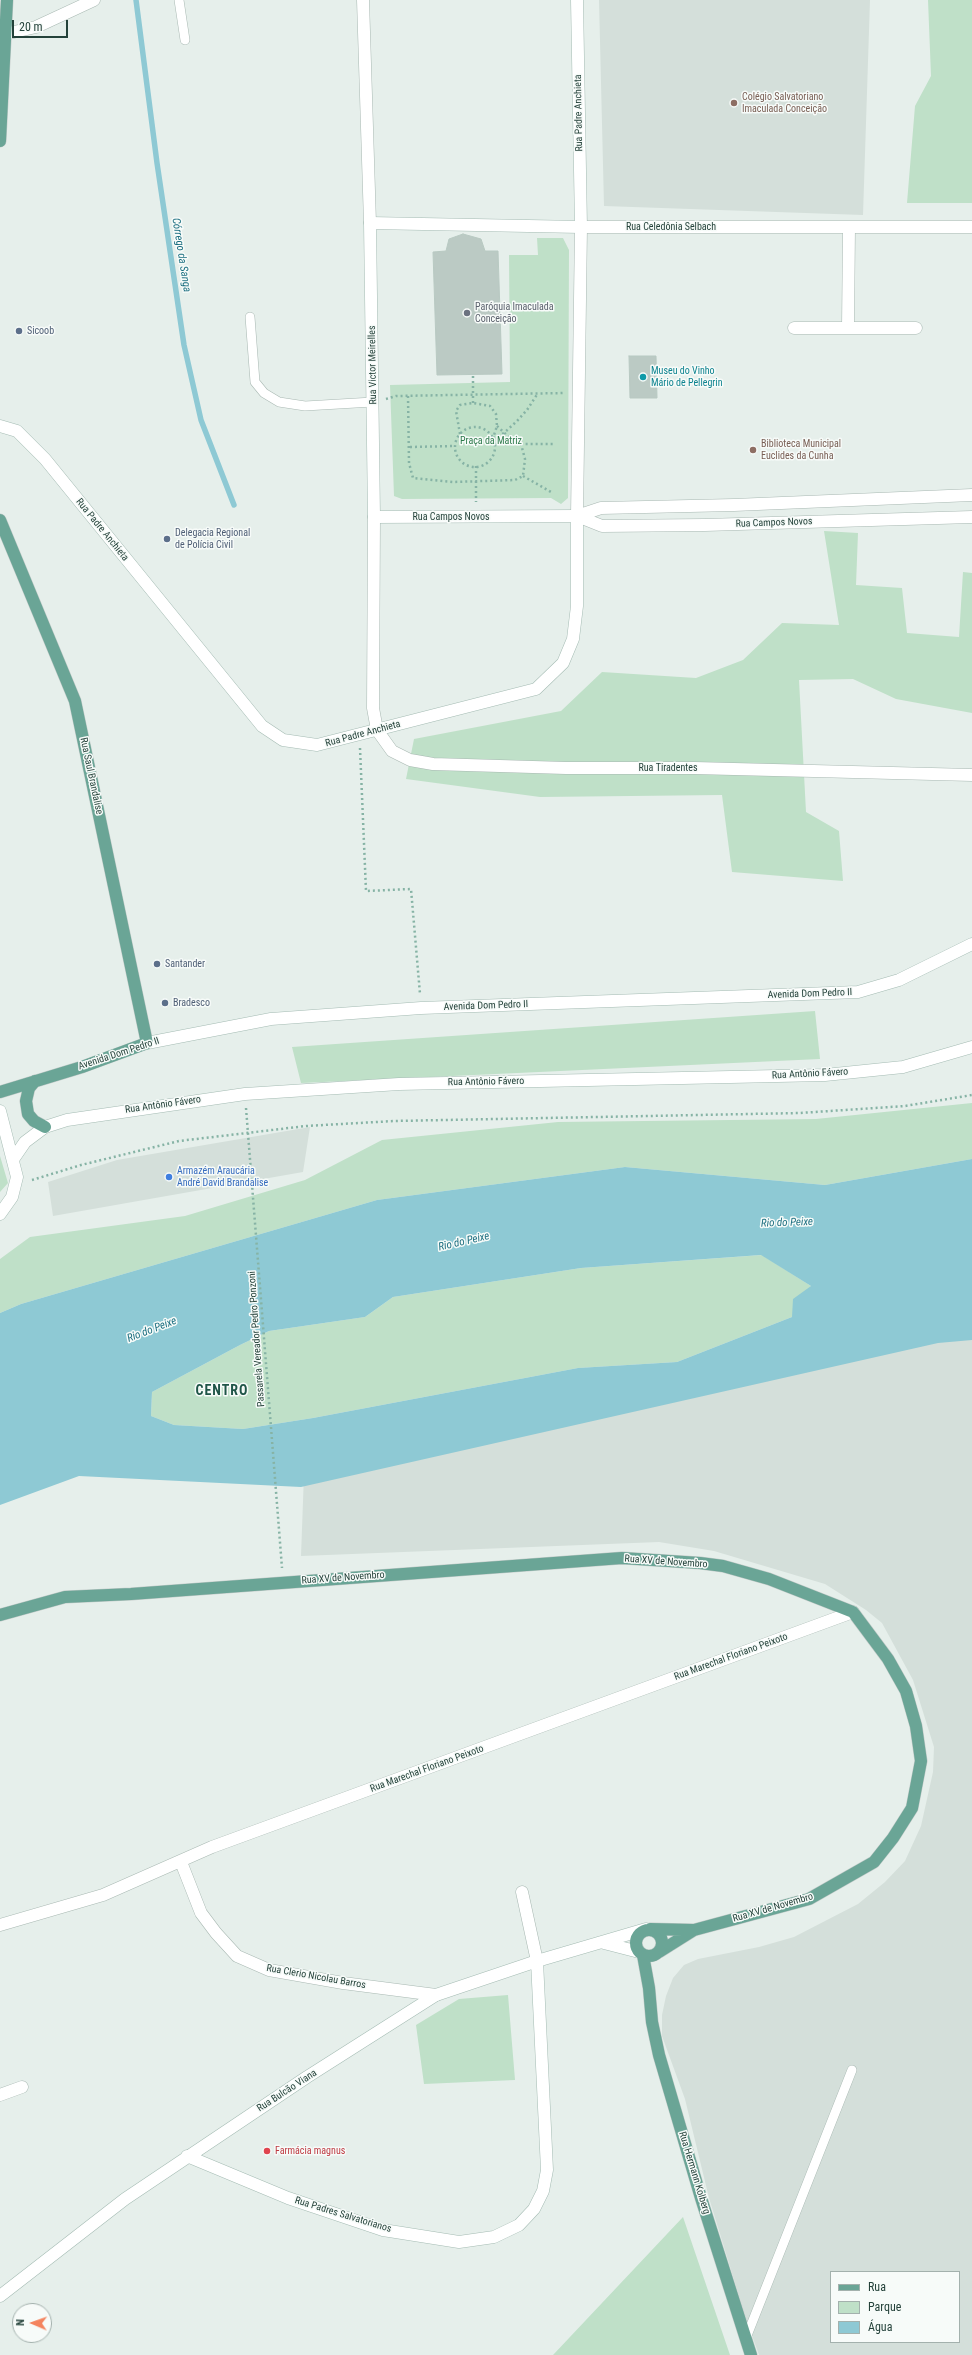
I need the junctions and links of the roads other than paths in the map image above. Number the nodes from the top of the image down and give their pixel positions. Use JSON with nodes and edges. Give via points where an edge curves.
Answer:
{"nodes":[{"id":1,"x":7,"y":0,"type":"edge"},
{"id":2,"x":94,"y":0,"type":"edge"},
{"id":3,"x":179,"y":0,"type":"edge"},
{"id":4,"x":363,"y":0,"type":"edge"},
{"id":5,"x":577,"y":0,"type":"edge"},
{"id":6,"x":5,"y":34,"type":"junction"},
{"id":7,"x":185,"y":40,"type":"dead end"},
{"id":8,"x":0,"y":141,"type":"edge"},
{"id":9,"x":370,"y":223,"type":"junction"},
{"id":10,"x":581,"y":227,"type":"junction"},
{"id":11,"x":849,"y":227,"type":"junction"},
{"id":12,"x":972,"y":228,"type":"edge"},
{"id":13,"x":250,"y":317,"type":"dead end"},
{"id":14,"x":794,"y":328,"type":"dead end"},
{"id":15,"x":848,"y":328,"type":"junction"},
{"id":16,"x":916,"y":328,"type":"dead end"},
{"id":17,"x":373,"y":402,"type":"junction"},
{"id":18,"x":0,"y":426,"type":"edge"},
{"id":19,"x":972,"y":495,"type":"edge"},
{"id":20,"x":577,"y":516,"type":"junction"},
{"id":21,"x":374,"y":517,"type":"junction"},
{"id":22,"x":972,"y":517,"type":"edge"},
{"id":23,"x":0,"y":520,"type":"edge"},
{"id":24,"x":377,"y":730,"type":"junction"},
{"id":25,"x":972,"y":774,"type":"edge"},
{"id":26,"x":972,"y":944,"type":"edge"},
{"id":27,"x":147,"y":1043,"type":"junction"},
{"id":28,"x":972,"y":1047,"type":"edge"},
{"id":29,"x":35,"y":1081,"type":"junction"},
{"id":30,"x":0,"y":1092,"type":"edge"},
{"id":31,"x":0,"y":1111,"type":"edge"},
{"id":32,"x":45,"y":1127,"type":"junction"},
{"id":33,"x":14,"y":1158,"type":"junction"},
{"id":34,"x":0,"y":1214,"type":"edge"},
{"id":35,"x":853,"y":1612,"type":"junction"},
{"id":36,"x":0,"y":1615,"type":"edge"},
{"id":37,"x":181,"y":1862,"type":"junction"},
{"id":38,"x":522,"y":1892,"type":"dead end"},
{"id":39,"x":0,"y":1925,"type":"edge"},
{"id":40,"x":648,"y":1929,"type":"junction"},
{"id":41,"x":694,"y":1930,"type":"junction"},
{"id":42,"x":603,"y":1942,"type":"junction"},
{"id":43,"x":641,"y":1953,"type":"junction"},
{"id":44,"x":657,"y":1953,"type":"junction"},
{"id":45,"x":537,"y":1961,"type":"junction"},
{"id":46,"x":649,"y":1988,"type":"junction"},
{"id":47,"x":436,"y":1995,"type":"junction"},
{"id":48,"x":852,"y":2070,"type":"dead end"},
{"id":49,"x":22,"y":2087,"type":"dead end"},
{"id":50,"x":0,"y":2095,"type":"edge"},
{"id":51,"x":188,"y":2156,"type":"junction"},
{"id":52,"x":0,"y":2296,"type":"edge"},
{"id":53,"x":746,"y":2338,"type":"junction"},
{"id":54,"x":751,"y":2355,"type":"edge"}],
"edges":[{"from":1,"to":6,"type":"main road"},
{"from":2,"to":6,"type":"street","via":[[36,27]]},
{"from":3,"to":7,"type":"lane"},
{"from":4,"to":9,"type":"street","name":"Rua Victor Meirelles"},
{"from":5,"to":10,"type":"street","name":"Rua Padre Anchieta"},
{"from":6,"to":8,"type":"main road"},
{"from":9,"to":10,"type":"street","name":"Rua Celedônia Selbach"},
{"from":9,"to":17,"type":"street","name":"Rua Victor Meirelles"},
{"from":10,"to":11,"type":"street","name":"Rua Celedônia Selbach"},
{"from":10,"to":20,"type":"street","name":"Rua Padre Anchieta"},
{"from":11,"to":12,"type":"street","name":"Rua Celedônia Selbach"},
{"from":11,"to":15,"type":"street"},
{"from":13,"to":17,"type":"lane","via":[[255,382],[264,393],[279,402],[305,406]]},
{"from":14,"to":15,"type":"street"},
{"from":15,"to":16,"type":"street"},
{"from":17,"to":21,"type":"street","name":"Rua Victor Meirelles"},
{"from":18,"to":24,"type":"street","name":"Rua Padre Anchieta","via":[[17,431],[45,459],[262,726],[283,740],[317,745]]},
{"from":19,"to":20,"type":"street","name":"Rua Campos Novos","via":[[601,508]]},
{"from":20,"to":21,"type":"street","name":"Rua Campos Novos"},
{"from":20,"to":22,"type":"street","name":"Rua Campos Novos","via":[[602,526]]},
{"from":20,"to":24,"type":"street","name":"Rua Padre Anchieta","via":[[577,606],[573,639],[563,663],[536,689]]},
{"from":21,"to":24,"type":"street","name":"Rua Victor Meirelles","via":[[373,708]]},
{"from":23,"to":27,"type":"main road","name":"Rua Saul Brandalise","via":[[75,701]]},
{"from":24,"to":25,"type":"street","name":"Rua Tiradentes","via":[[392,751],[410,760],[433,764]]},
{"from":26,"to":27,"type":"street","name":"Avenida Dom Pedro II","via":[[899,980],[858,992],[422,1008],[271,1019]]},
{"from":27,"to":29,"type":"main road","name":"Avenida Dom Pedro II"},
{"from":28,"to":32,"type":"street","name":"Rua Antônio Fávero","via":[[903,1067],[824,1075],[399,1084],[245,1094],[100,1114]]},
{"from":29,"to":30,"type":"main road","name":"Avenida Dom Pedro II"},
{"from":29,"to":32,"type":"main road","via":[[29,1088],[26,1101],[28,1114]]},
{"from":31,"to":33,"type":"street"},
{"from":32,"to":33,"type":"street","name":"Rua Antônio Fávero","via":[[25,1142]]},
{"from":33,"to":34,"type":"street","via":[[17,1184],[12,1197]]},
{"from":35,"to":36,"type":"main road","name":"Rua XV de Novembro","via":[[769,1579],[723,1566],[622,1558],[65,1597]]},
{"from":35,"to":37,"type":"street","name":"Rua Marechal Floriano Peixoto","via":[[212,1847]]},
{"from":35,"to":41,"type":"main road","name":"Rua XV de Novembro","via":[[888,1659],[906,1691],[916,1726],[920,1761],[912,1808],[874,1862],[846,1880],[809,1899]]},
{"from":37,"to":39,"type":"street","name":"Rua Marechal Floriano Peixoto","via":[[104,1895]]},
{"from":37,"to":47,"type":"street","name":"Rua Clerio Nicolau Barros","via":[[201,1912],[237,1956],[269,1970],[343,1984]]},
{"from":38,"to":45,"type":"street","name":"Rua Padres Salvatorianos"},
{"from":40,"to":41,"type":"main road","name":"Rua Bulcão Viana"},
{"from":40,"to":42,"type":"street","name":"Rua Bulcão Viana"},
{"from":40,"to":43,"type":"main road","via":[[636,1939]]},
{"from":40,"to":44,"type":"main road","via":[[661,1936],[663,1944]]},
{"from":41,"to":44,"type":"main road"},
{"from":42,"to":43,"type":"street"},
{"from":42,"to":45,"type":"street","name":"Rua Bulcão Viana"},
{"from":43,"to":44,"type":"main road"},
{"from":43,"to":46,"type":"main road","name":"Rua Hermann Kolberg"},
{"from":44,"to":46,"type":"main road","name":"Rua Hermann Kolberg"},
{"from":45,"to":47,"type":"street","name":"Rua Bulcão Viana"},
{"from":45,"to":51,"type":"street","name":"Rua Padres Salvatorianos","via":[[547,2170],[543,2191],[534,2209],[519,2225],[494,2237],[459,2242],[383,2230],[288,2198]]},
{"from":46,"to":53,"type":"main road","name":"Rua Hermann Kolberg","via":[[652,2022],[659,2055],[700,2198]]},
{"from":47,"to":51,"type":"street","name":"Rua Bulcão Viana"},
{"from":48,"to":53,"type":"lane"},
{"from":49,"to":50,"type":"street"},
{"from":51,"to":52,"type":"street","name":"Rua Bulcão Viana","via":[[125,2199]]},
{"from":53,"to":54,"type":"main road","name":"Rua Hermann Kolberg"}]}
